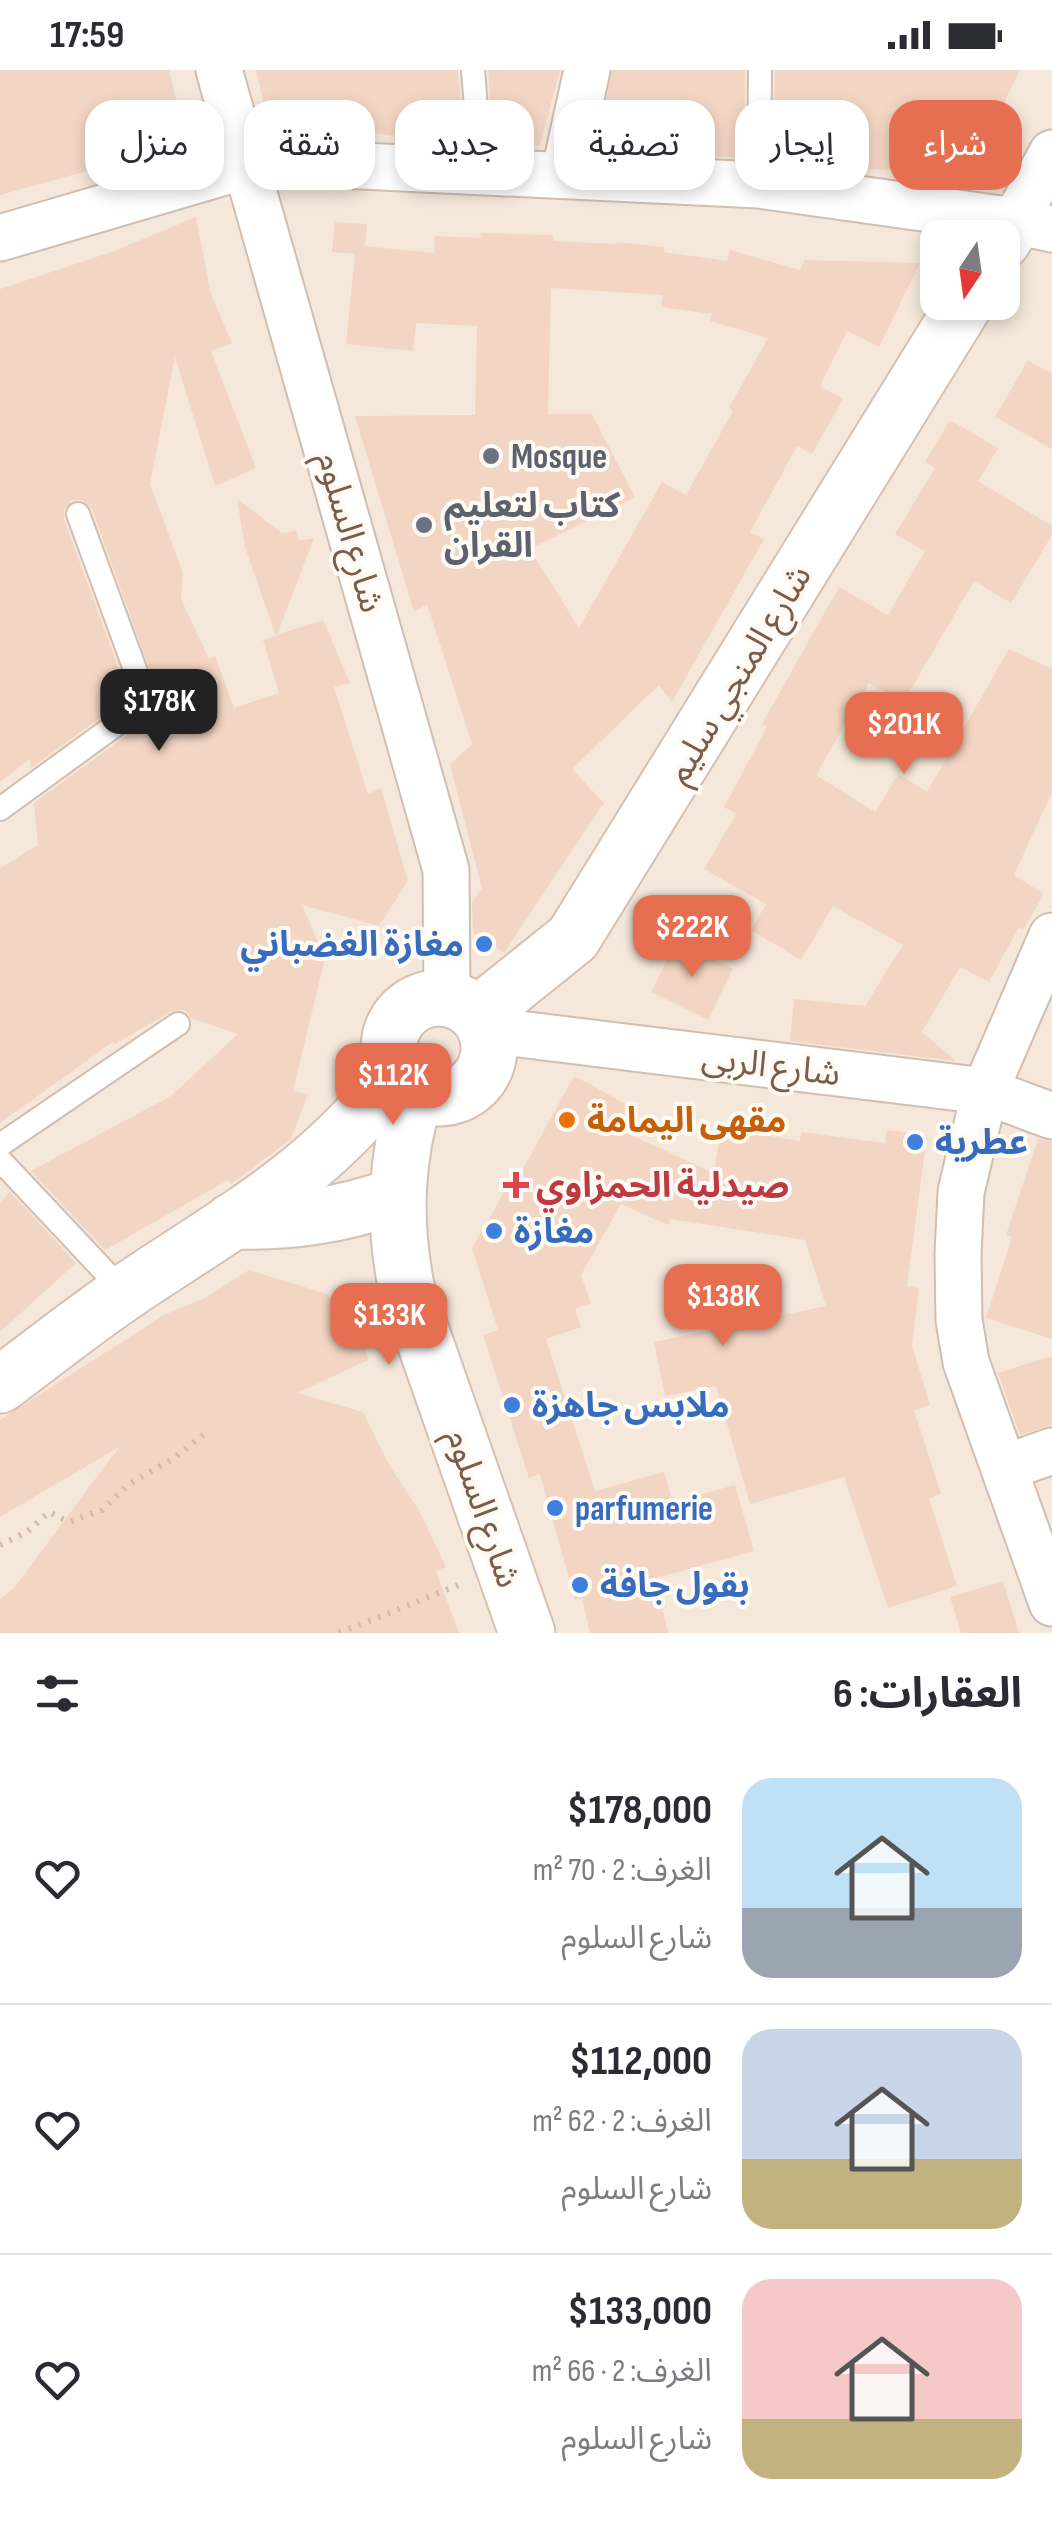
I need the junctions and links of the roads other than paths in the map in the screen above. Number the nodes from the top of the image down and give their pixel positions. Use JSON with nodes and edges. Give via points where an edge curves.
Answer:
{"nodes":[{"id":1,"x":220,"y":70,"type":"edge"},
{"id":2,"x":473,"y":70,"type":"edge"},
{"id":3,"x":587,"y":70,"type":"edge"},
{"id":4,"x":760,"y":70,"type":"edge"},
{"id":5,"x":475,"y":100,"type":"edge"},
{"id":6,"x":580,"y":100,"type":"edge"},
{"id":7,"x":760,"y":100,"type":"edge"},
{"id":8,"x":1052,"y":153,"type":"edge"},
{"id":9,"x":244,"y":162,"type":"edge"},
{"id":10,"x":244,"y":166,"type":"edge"},
{"id":11,"x":252,"y":190,"type":"edge"},
{"id":12,"x":788,"y":190,"type":"edge"},
{"id":13,"x":1023,"y":231,"type":"edge"},
{"id":14,"x":0,"y":238,"type":"edge"},
{"id":15,"x":955,"y":320,"type":"edge"},
{"id":16,"x":78,"y":514,"type":"dead end"},
{"id":17,"x":0,"y":809,"type":"edge"},
{"id":18,"x":1052,"y":936,"type":"edge"},
{"id":19,"x":470,"y":1015,"type":"junction"},
{"id":20,"x":178,"y":1024,"type":"dead end"},
{"id":21,"x":406,"y":1082,"type":"junction"},
{"id":22,"x":986,"y":1090,"type":"junction"},
{"id":23,"x":1052,"y":1116,"type":"edge"},
{"id":24,"x":0,"y":1144,"type":"edge"},
{"id":25,"x":0,"y":1160,"type":"edge"},
{"id":26,"x":396,"y":1196,"type":"junction"},
{"id":27,"x":232,"y":1221,"type":"junction"},
{"id":28,"x":125,"y":1293,"type":"junction"},
{"id":29,"x":0,"y":1385,"type":"edge"},
{"id":30,"x":1052,"y":1451,"type":"edge"},
{"id":31,"x":1004,"y":1468,"type":"junction"},
{"id":32,"x":1052,"y":1603,"type":"edge"},
{"id":33,"x":528,"y":1633,"type":"edge"}],
"edges":[{"from":1,"to":9,"type":"street","name":"شارع السلوم"},
{"from":2,"to":5,"type":"lane"},
{"from":3,"to":6,"type":"street"},
{"from":4,"to":7,"type":"lane"},
{"from":8,"to":13,"type":"street"},
{"from":10,"to":14,"type":"street"},
{"from":11,"to":19,"type":"street","name":"شارع السلوم","via":[[422,776],[446,870]]},
{"from":12,"to":13,"type":"street"},
{"from":15,"to":19,"type":"street","name":"شارع المنجي سليم","via":[[573,938]]},
{"from":16,"to":17,"type":"lane","via":[[147,702]]},
{"from":18,"to":22,"type":"street"},
{"from":19,"to":21,"type":"street","via":[[416,1003],[403,1012],[389,1041],[390,1057]]},
{"from":19,"to":21,"type":"street","via":[[489,1047],[478,1079],[450,1097],[432,1098]]},
{"from":19,"to":22,"type":"street","name":"شارع الربى"},
{"from":20,"to":24,"type":"lane"},
{"from":21,"to":26,"type":"street","name":"شارع السلوم"},
{"from":21,"to":27,"type":"street","via":[[377,1098],[334,1145]]},
{"from":22,"to":23,"type":"street","name":"شارع الربى"},
{"from":22,"to":31,"type":"street","via":[[961,1192],[959,1320],[966,1362]]},
{"from":25,"to":28,"type":"lane"},
{"from":26,"to":27,"type":"street","via":[[316,1219]]},
{"from":26,"to":33,"type":"street","name":"شارع السلوم","via":[[407,1292]]},
{"from":27,"to":28,"type":"street"},
{"from":28,"to":29,"type":"street"},
{"from":30,"to":31,"type":"street"},
{"from":31,"to":32,"type":"street"}]}
